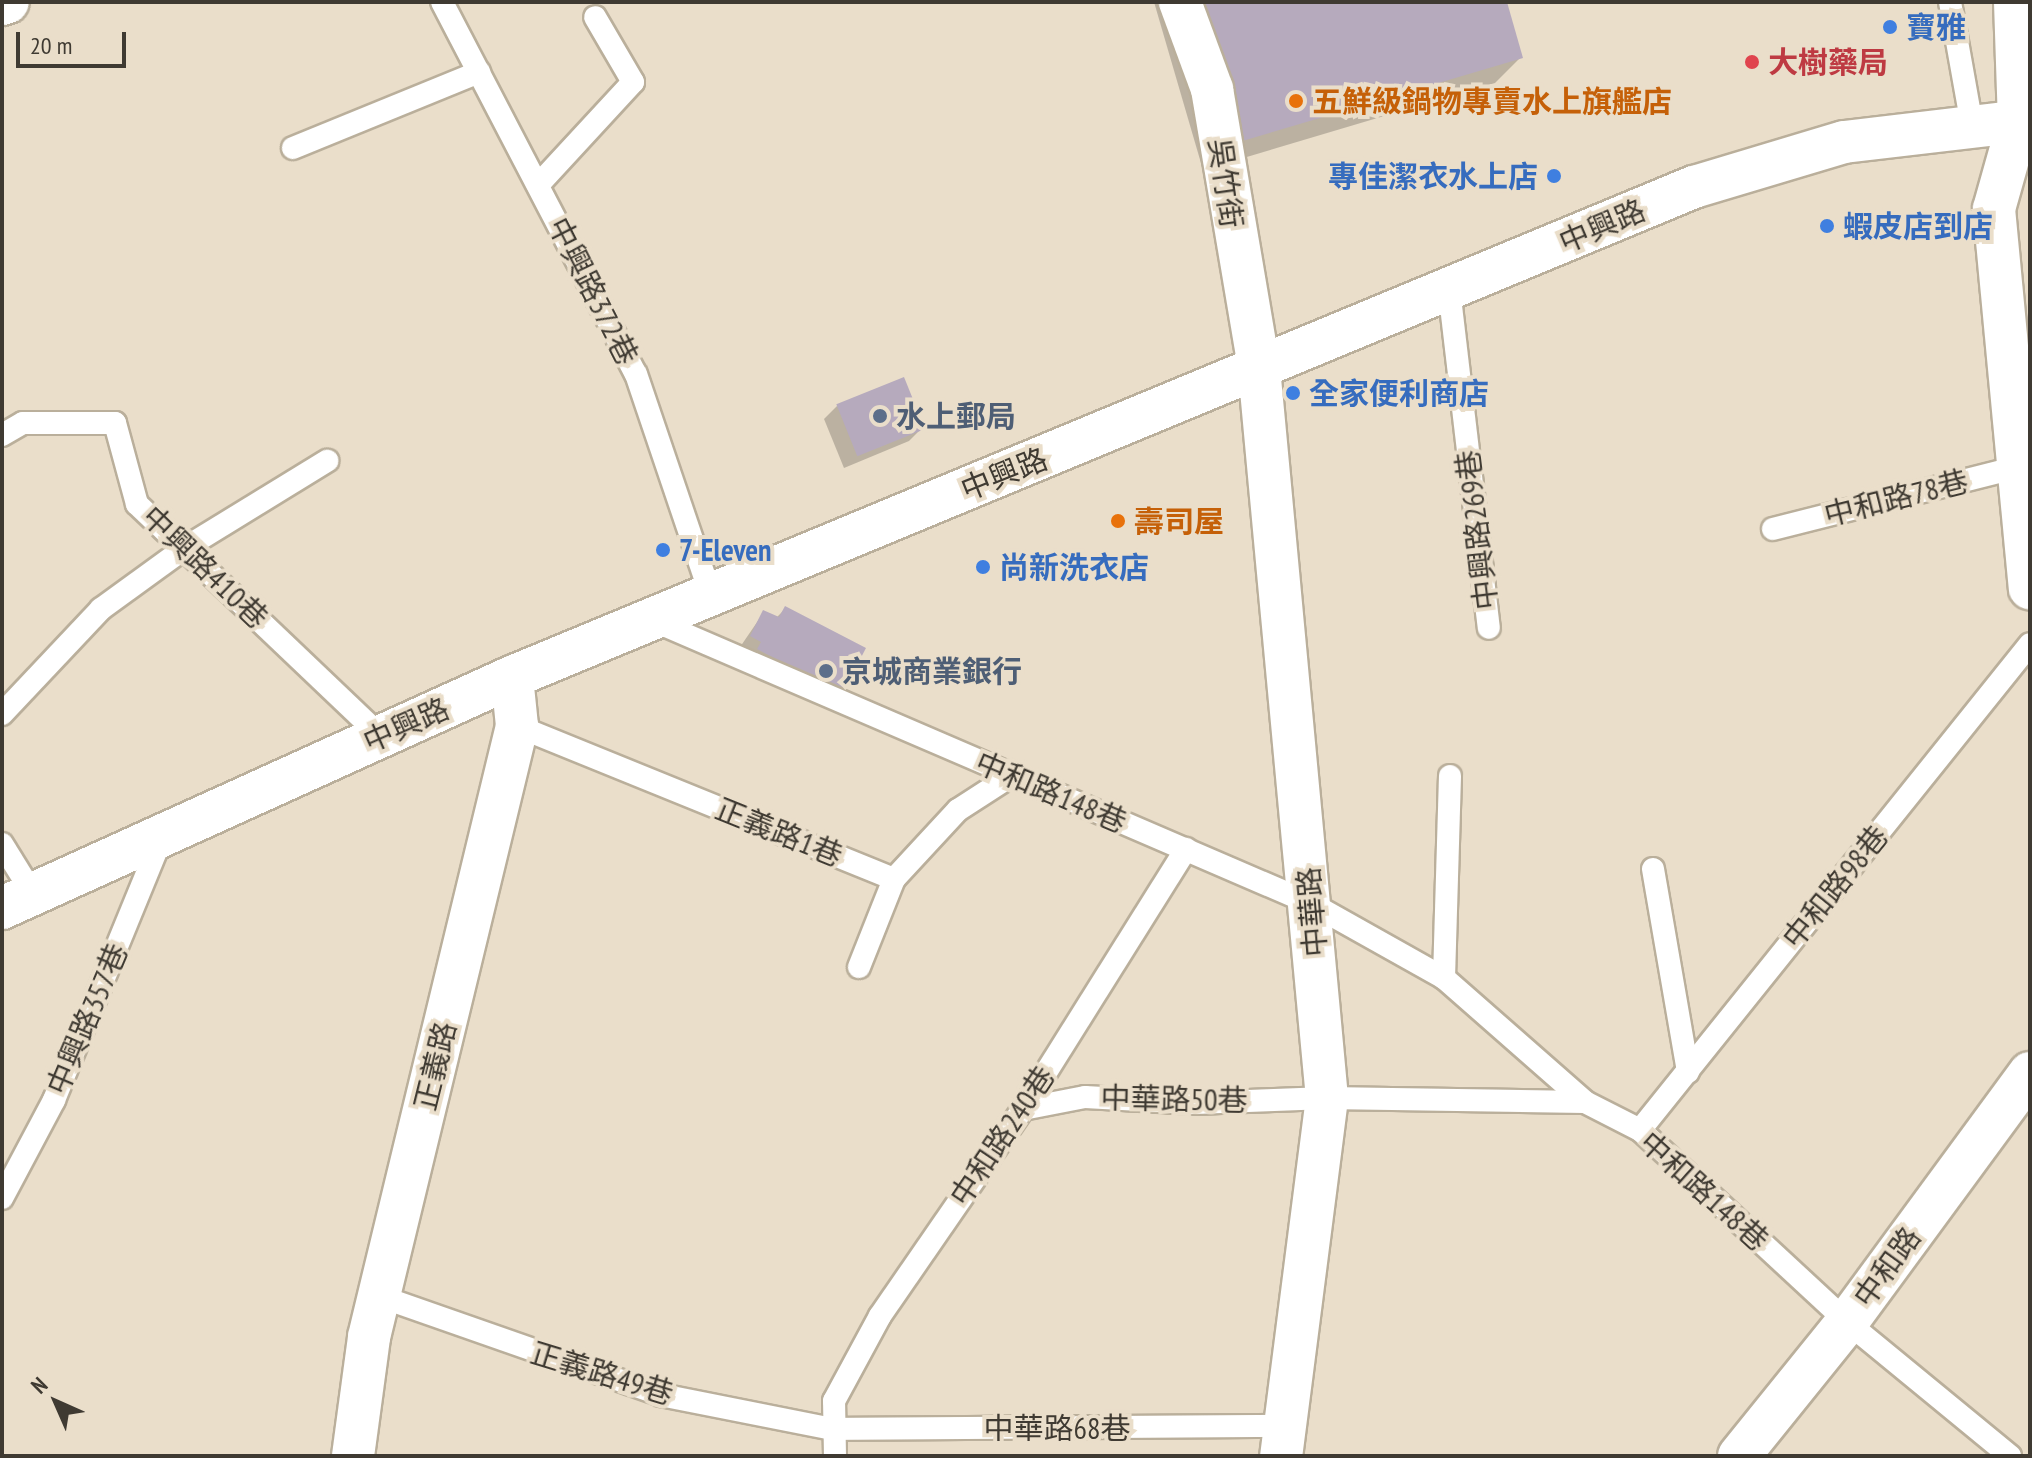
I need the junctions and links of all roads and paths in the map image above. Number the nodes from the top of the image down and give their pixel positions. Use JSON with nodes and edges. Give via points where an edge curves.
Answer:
{"nodes":[{"id":1,"x":8,"y":2,"type":"edge"},
{"id":2,"x":442,"y":2,"type":"edge"},
{"id":3,"x":1180,"y":2,"type":"edge"},
{"id":4,"x":1950,"y":2,"type":"edge"},
{"id":5,"x":2015,"y":2,"type":"edge"},
{"id":6,"x":2,"y":4,"type":"edge"},
{"id":7,"x":595,"y":17,"type":"dead end"},
{"id":8,"x":479,"y":72,"type":"junction"},
{"id":9,"x":2024,"y":120,"type":"edge"},
{"id":10,"x":1972,"y":125,"type":"junction"},
{"id":11,"x":293,"y":148,"type":"dead end"},
{"id":12,"x":538,"y":185,"type":"junction"},
{"id":13,"x":1449,"y":289,"type":"junction"},
{"id":14,"x":1259,"y":368,"type":"junction"},
{"id":15,"x":2,"y":435,"type":"edge"},
{"id":16,"x":327,"y":461,"type":"dead end"},
{"id":17,"x":2018,"y":467,"type":"junction"},
{"id":18,"x":1773,"y":529,"type":"dead end"},
{"id":19,"x":185,"y":548,"type":"junction"},
{"id":20,"x":2030,"y":588,"type":"edge"},
{"id":21,"x":711,"y":595,"type":"junction"},
{"id":22,"x":651,"y":620,"type":"junction"},
{"id":23,"x":1489,"y":628,"type":"dead end"},
{"id":24,"x":2030,"y":644,"type":"edge"},
{"id":25,"x":512,"y":677,"type":"junction"},
{"id":26,"x":2,"y":714,"type":"edge"},
{"id":27,"x":517,"y":726,"type":"junction"},
{"id":28,"x":381,"y":736,"type":"junction"},
{"id":29,"x":1012,"y":775,"type":"junction"},
{"id":30,"x":1450,"y":776,"type":"dead end"},
{"id":31,"x":162,"y":836,"type":"junction"},
{"id":32,"x":2,"y":844,"type":"edge"},
{"id":33,"x":1186,"y":849,"type":"junction"},
{"id":34,"x":1653,"y":869,"type":"dead end"},
{"id":35,"x":894,"y":879,"type":"junction"},
{"id":36,"x":17,"y":901,"type":"edge"},
{"id":37,"x":1312,"y":904,"type":"junction"},
{"id":38,"x":859,"y":967,"type":"dead end"},
{"id":39,"x":1444,"y":978,"type":"junction"},
{"id":40,"x":1688,"y":1072,"type":"junction"},
{"id":41,"x":2030,"y":1073,"type":"edge"},
{"id":42,"x":1327,"y":1098,"type":"junction"},
{"id":43,"x":1585,"y":1102,"type":"junction"},
{"id":44,"x":1023,"y":1109,"type":"junction"},
{"id":45,"x":1640,"y":1130,"type":"junction"},
{"id":46,"x":2,"y":1198,"type":"edge"},
{"id":47,"x":379,"y":1296,"type":"junction"},
{"id":48,"x":1847,"y":1322,"type":"junction"},
{"id":49,"x":832,"y":1429,"type":"junction"},
{"id":50,"x":1282,"y":1441,"type":"edge"},
{"id":51,"x":353,"y":1456,"type":"edge"},
{"id":52,"x":819,"y":1456,"type":"edge"},
{"id":53,"x":835,"y":1456,"type":"edge"},
{"id":54,"x":1739,"y":1456,"type":"edge"},
{"id":55,"x":2010,"y":1456,"type":"edge"}],
"edges":[{"from":1,"to":6,"type":"street"},
{"from":2,"to":8,"type":"lane","name":"中興路372巷"},
{"from":3,"to":14,"type":"street","name":"吳竹街","via":[[1212,89]]},
{"from":4,"to":10,"type":"lane"},
{"from":5,"to":9,"type":"street"},
{"from":7,"to":12,"type":"lane","via":[[633,82]]},
{"from":8,"to":11,"type":"lane"},
{"from":8,"to":12,"type":"lane","name":"中興路372巷"},
{"from":9,"to":10,"type":"street","name":"中興路"},
{"from":9,"to":17,"type":"street","via":[[1994,209]]},
{"from":10,"to":13,"type":"street","name":"中興路","via":[[1844,142],[1694,187]]},
{"from":12,"to":21,"type":"lane","name":"中興路372巷","via":[[636,374]]},
{"from":13,"to":14,"type":"street","name":"中興路"},
{"from":13,"to":23,"type":"lane","name":"中興路269巷"},
{"from":14,"to":21,"type":"street","name":"中興路"},
{"from":14,"to":37,"type":"street","name":"中華路"},
{"from":15,"to":19,"type":"lane","name":"中興路410巷","via":[[23,423],[115,423],[137,504]]},
{"from":16,"to":19,"type":"lane"},
{"from":17,"to":18,"type":"lane","name":"中和路78巷"},
{"from":17,"to":20,"type":"street"},
{"from":19,"to":26,"type":"lane","via":[[101,609]]},
{"from":19,"to":28,"type":"lane","name":"中興路410巷"},
{"from":21,"to":22,"type":"street","name":"中興路"},
{"from":22,"to":25,"type":"street","name":"中興路"},
{"from":22,"to":29,"type":"lane","name":"中和路148巷"},
{"from":24,"to":40,"type":"lane","name":"中和路98巷"},
{"from":25,"to":27,"type":"street","name":"正義路"},
{"from":25,"to":28,"type":"street","name":"中興路"},
{"from":27,"to":35,"type":"lane","name":"正義路1巷"},
{"from":27,"to":47,"type":"street","name":"正義路"},
{"from":28,"to":31,"type":"street","name":"中興路"},
{"from":29,"to":33,"type":"lane","name":"中和路148巷"},
{"from":29,"to":35,"type":"lane","via":[[958,810]]},
{"from":30,"to":39,"type":"lane"},
{"from":31,"to":36,"type":"street","name":"中興路"},
{"from":31,"to":46,"type":"lane","name":"中興路357巷","via":[[54,1100]]},
{"from":32,"to":36,"type":"lane"},
{"from":33,"to":37,"type":"lane","name":"中和路148巷"},
{"from":33,"to":44,"type":"lane","name":"中和路240巷"},
{"from":34,"to":40,"type":"lane"},
{"from":35,"to":38,"type":"lane"},
{"from":37,"to":39,"type":"lane","name":"中和路148巷"},
{"from":37,"to":42,"type":"street","name":"中華路"},
{"from":39,"to":43,"type":"lane","name":"中和路148巷"},
{"from":40,"to":45,"type":"lane","name":"中和路98巷"},
{"from":41,"to":48,"type":"street","name":"中和路"},
{"from":42,"to":43,"type":"lane","name":"中華路50巷"},
{"from":42,"to":44,"type":"lane","name":"中華路50巷","via":[[1195,1103],[1085,1097]]},
{"from":42,"to":50,"type":"street","name":"中華路"},
{"from":43,"to":45,"type":"lane","name":"中和路148巷"},
{"from":44,"to":49,"type":"lane","name":"中和路240巷","via":[[880,1316],[834,1401]]},
{"from":45,"to":48,"type":"lane","name":"中和路148巷"},
{"from":47,"to":49,"type":"lane","name":"正義路49巷","via":[[661,1395]]},
{"from":47,"to":51,"type":"street","name":"正義路"},
{"from":48,"to":54,"type":"street","name":"中和路"},
{"from":48,"to":55,"type":"lane","name":"中和路148巷"},
{"from":49,"to":50,"type":"lane","name":"中華路68巷"},
{"from":49,"to":52,"type":"lane","name":"中和路240巷"},
{"from":49,"to":53,"type":"lane","name":"中和路240巷"}]}
